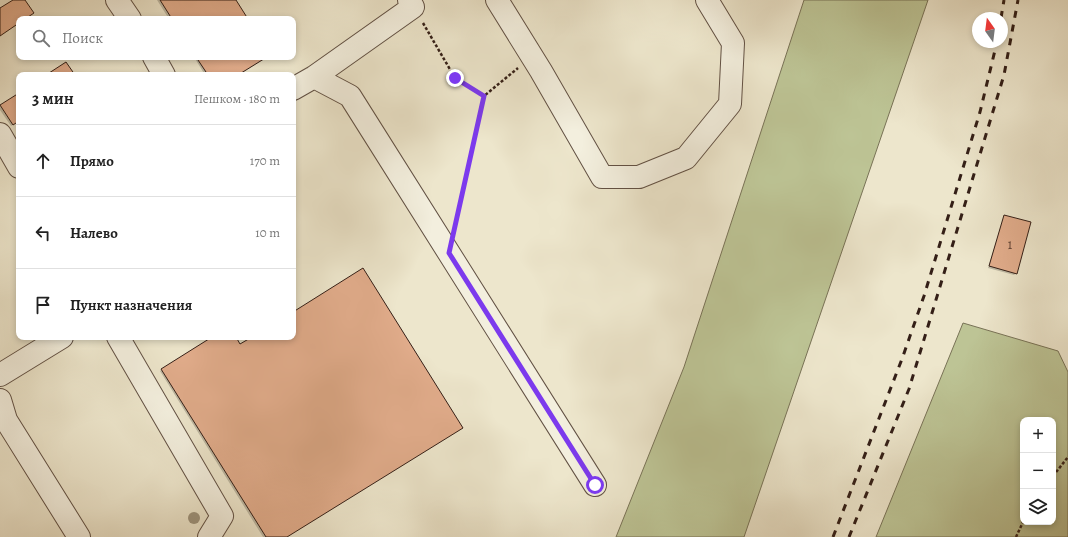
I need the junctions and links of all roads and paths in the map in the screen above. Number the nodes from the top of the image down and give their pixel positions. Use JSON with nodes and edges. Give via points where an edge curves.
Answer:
{"nodes":[{"id":1,"x":116,"y":0,"type":"edge"},
{"id":2,"x":496,"y":0,"type":"edge"},
{"id":3,"x":707,"y":0,"type":"edge"},
{"id":4,"x":411,"y":4,"type":"edge"},
{"id":5,"x":128,"y":16,"type":"edge"},
{"id":6,"x":532,"y":57,"type":"junction"},
{"id":7,"x":156,"y":60,"type":"edge"},
{"id":8,"x":162,"y":72,"type":"edge"},
{"id":9,"x":314,"y":77,"type":"junction"},
{"id":10,"x":296,"y":87,"type":"edge"},
{"id":11,"x":484,"y":96,"type":"junction"},
{"id":12,"x":0,"y":134,"type":"edge"},
{"id":13,"x":16,"y":162,"type":"edge"},
{"id":14,"x":449,"y":253,"type":"junction"},
{"id":15,"x":57,"y":340,"type":"edge"},
{"id":16,"x":120,"y":340,"type":"edge"},
{"id":17,"x":0,"y":375,"type":"edge"},
{"id":18,"x":0,"y":400,"type":"edge"},
{"id":19,"x":1068,"y":457,"type":"edge"},
{"id":20,"x":1056,"y":472,"type":"edge"},
{"id":21,"x":595,"y":485,"type":"dead end"},
{"id":22,"x":1022,"y":525,"type":"edge"},
{"id":23,"x":79,"y":537,"type":"edge"},
{"id":24,"x":209,"y":537,"type":"edge"},
{"id":25,"x":1016,"y":537,"type":"edge"}],
"edges":[{"from":1,"to":5,"type":"lane"},
{"from":2,"to":6,"type":"lane"},
{"from":3,"to":6,"type":"lane","via":[[733,43],[730,104],[686,158],[639,177],[602,177]]},
{"from":4,"to":9,"type":"lane"},
{"from":4,"to":11,"type":"path","via":[[455,78]]},
{"from":6,"to":11,"type":"path"},
{"from":7,"to":8,"type":"lane"},
{"from":9,"to":10,"type":"lane"},
{"from":9,"to":14,"type":"lane","via":[[350,96]]},
{"from":11,"to":14,"type":"path"},
{"from":12,"to":13,"type":"lane"},
{"from":14,"to":21,"type":"lane"},
{"from":15,"to":17,"type":"lane"},
{"from":16,"to":24,"type":"lane","via":[[222,516]]},
{"from":18,"to":23,"type":"lane","via":[[6,420]]},
{"from":19,"to":20,"type":"path"},
{"from":22,"to":25,"type":"path"}]}
